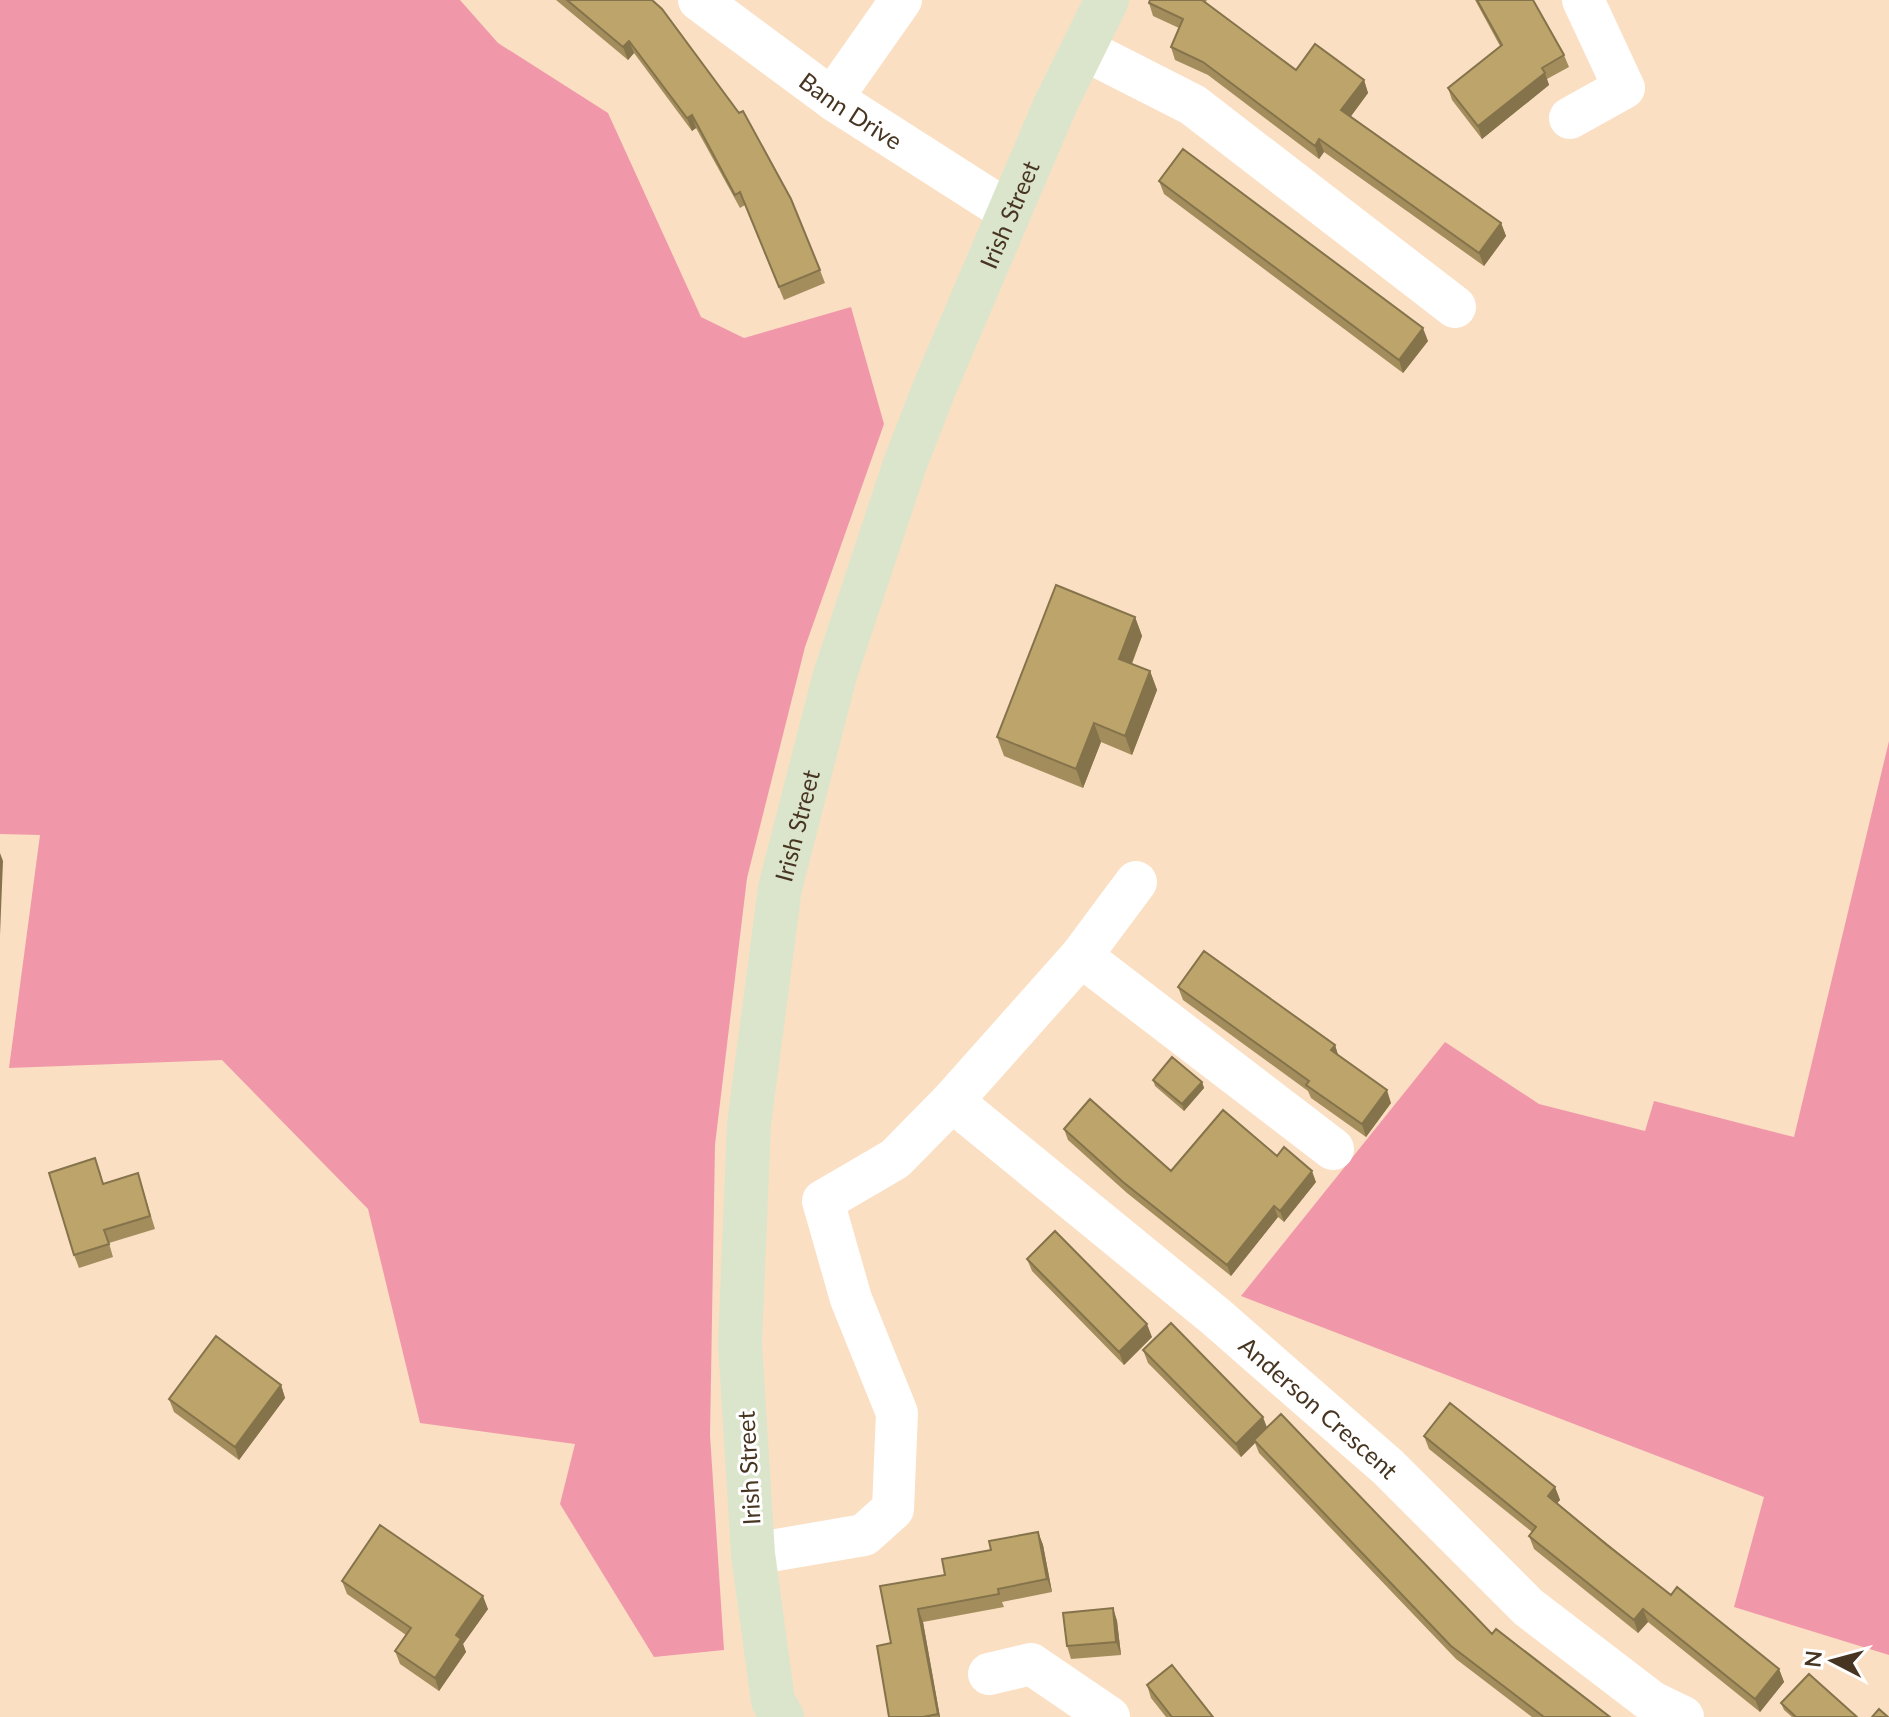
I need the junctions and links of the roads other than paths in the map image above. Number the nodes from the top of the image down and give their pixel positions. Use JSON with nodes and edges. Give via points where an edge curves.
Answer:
{"nodes":[{"id":1,"x":699,"y":0,"type":"edge"},
{"id":2,"x":901,"y":0,"type":"edge"},
{"id":3,"x":1107,"y":0,"type":"edge"},
{"id":4,"x":1583,"y":0,"type":"edge"},
{"id":5,"x":1083,"y":49,"type":"junction"},
{"id":6,"x":834,"y":100,"type":"junction"},
{"id":7,"x":1570,"y":118,"type":"dead end"},
{"id":8,"x":1009,"y":212,"type":"junction"},
{"id":9,"x":1455,"y":307,"type":"dead end"},
{"id":10,"x":1136,"y":882,"type":"dead end"},
{"id":11,"x":1081,"y":956,"type":"junction"},
{"id":12,"x":952,"y":1101,"type":"junction"},
{"id":13,"x":1333,"y":1149,"type":"dead end"},
{"id":14,"x":753,"y":1554,"type":"junction"},
{"id":15,"x":989,"y":1674,"type":"dead end"},
{"id":16,"x":767,"y":1712,"type":"edge"},
{"id":17,"x":1109,"y":1717,"type":"edge"},
{"id":18,"x":1683,"y":1717,"type":"edge"}],
"edges":[{"from":1,"to":6,"type":"street","name":"Bann Drive"},
{"from":2,"to":6,"type":"street"},
{"from":3,"to":5,"type":"main road","name":"Irish Street"},
{"from":4,"to":7,"type":"street","via":[[1624,88]]},
{"from":5,"to":8,"type":"main road","name":"Irish Street"},
{"from":5,"to":9,"type":"street","via":[[1193,105]]},
{"from":6,"to":8,"type":"street","name":"Bann Drive"},
{"from":8,"to":14,"type":"main road","name":"Irish Street","via":[[905,464],[835,675],[780,888],[749,1124],[740,1343]]},
{"from":10,"to":11,"type":"street"},
{"from":11,"to":12,"type":"street"},
{"from":11,"to":13,"type":"street"},
{"from":12,"to":14,"type":"street","via":[[895,1159],[823,1201],[851,1299],[897,1413],[893,1509],[864,1535]]},
{"from":12,"to":18,"type":"street","name":"Anderson Crescent","via":[[1215,1316],[1388,1467],[1528,1607],[1652,1702]]},
{"from":14,"to":16,"type":"main road","name":"Irish Street"},
{"from":15,"to":17,"type":"street","via":[[1031,1664]]}]}
